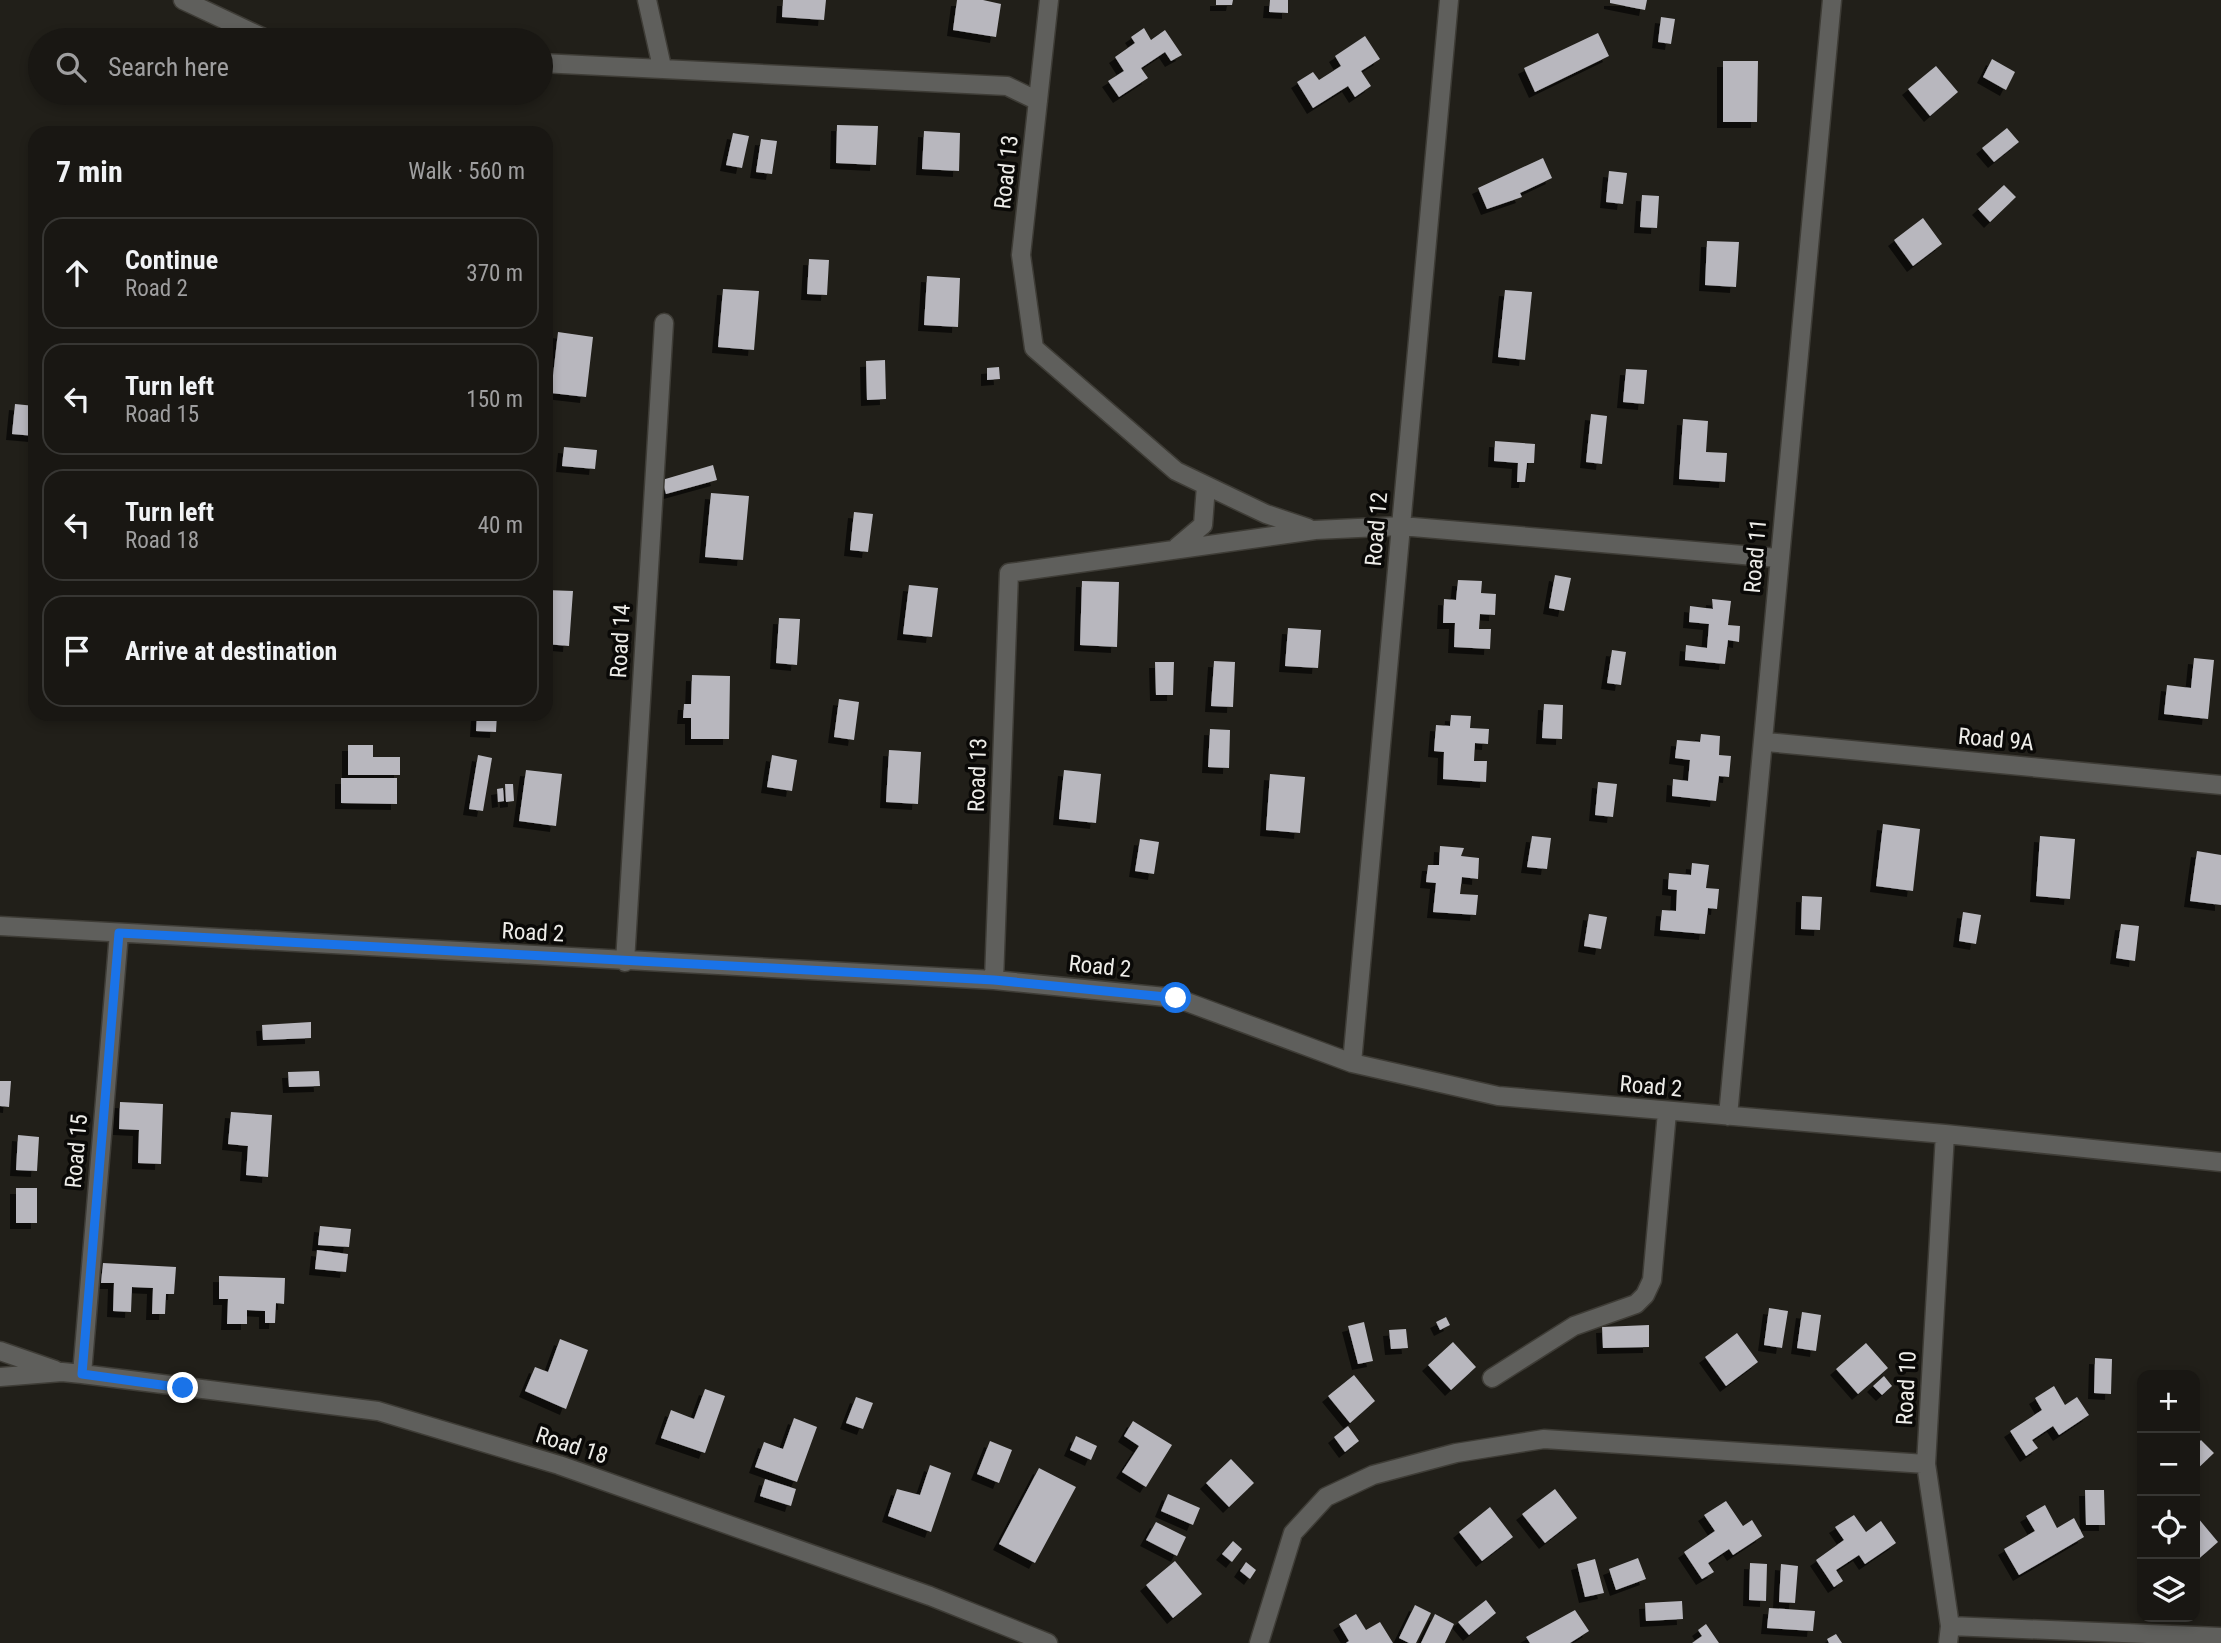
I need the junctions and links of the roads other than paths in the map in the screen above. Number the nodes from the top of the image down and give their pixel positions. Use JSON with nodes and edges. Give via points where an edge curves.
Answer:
{"nodes":[{"id":1,"x":183,"y":0,"type":"edge"},
{"id":2,"x":647,"y":0,"type":"edge"},
{"id":3,"x":1049,"y":0,"type":"edge"},
{"id":4,"x":1450,"y":0,"type":"edge"},
{"id":5,"x":1832,"y":0,"type":"edge"},
{"id":6,"x":242,"y":28,"type":"edge"},
{"id":7,"x":553,"y":63,"type":"edge"},
{"id":8,"x":662,"y":67,"type":"junction"},
{"id":9,"x":1038,"y":101,"type":"junction"},
{"id":10,"x":664,"y":323,"type":"dead end"},
{"id":11,"x":1206,"y":486,"type":"junction"},
{"id":12,"x":1401,"y":526,"type":"junction"},
{"id":13,"x":1315,"y":530,"type":"junction"},
{"id":14,"x":1177,"y":547,"type":"junction"},
{"id":15,"x":1778,"y":558,"type":"junction"},
{"id":16,"x":1766,"y":742,"type":"junction"},
{"id":17,"x":2221,"y":785,"type":"edge"},
{"id":18,"x":0,"y":926,"type":"edge"},
{"id":19,"x":119,"y":933,"type":"junction"},
{"id":20,"x":625,"y":962,"type":"junction"},
{"id":21,"x":994,"y":980,"type":"junction"},
{"id":22,"x":1352,"y":1063,"type":"junction"},
{"id":23,"x":1667,"y":1112,"type":"junction"},
{"id":24,"x":1728,"y":1116,"type":"junction"},
{"id":25,"x":1945,"y":1134,"type":"junction"},
{"id":26,"x":2221,"y":1162,"type":"edge"},
{"id":27,"x":0,"y":1351,"type":"edge"},
{"id":28,"x":62,"y":1372,"type":"junction"},
{"id":29,"x":82,"y":1374,"type":"junction"},
{"id":30,"x":0,"y":1377,"type":"edge"},
{"id":31,"x":1492,"y":1378,"type":"dead end"},
{"id":32,"x":1926,"y":1464,"type":"junction"},
{"id":33,"x":1949,"y":1635,"type":"edge"},
{"id":34,"x":2221,"y":1637,"type":"edge"},
{"id":35,"x":1048,"y":1643,"type":"edge"},
{"id":36,"x":1259,"y":1643,"type":"edge"}],
"edges":[{"from":1,"to":6,"type":"street"},
{"from":2,"to":8,"type":"street"},
{"from":3,"to":9,"type":"street","name":"Road 13"},
{"from":4,"to":12,"type":"street","name":"Road 12"},
{"from":5,"to":15,"type":"street","name":"Road 11"},
{"from":7,"to":8,"type":"street"},
{"from":8,"to":9,"type":"street","via":[[1007,86]]},
{"from":9,"to":11,"type":"street","name":"Road 13","via":[[1021,256],[1034,348],[1177,471]]},
{"from":10,"to":20,"type":"street","name":"Road 14"},
{"from":11,"to":13,"type":"street","via":[[1266,514]]},
{"from":11,"to":14,"type":"street","via":[[1203,525]]},
{"from":12,"to":13,"type":"street"},
{"from":12,"to":15,"type":"street"},
{"from":12,"to":22,"type":"street","name":"Road 12"},
{"from":13,"to":14,"type":"street"},
{"from":14,"to":21,"type":"street","name":"Road 13","via":[[1009,573]]},
{"from":15,"to":16,"type":"street","name":"Road 11"},
{"from":16,"to":17,"type":"street","name":"Road 9A"},
{"from":16,"to":24,"type":"street","name":"Road 11"},
{"from":18,"to":19,"type":"street","name":"Road 2"},
{"from":19,"to":20,"type":"street","name":"Road 2"},
{"from":19,"to":29,"type":"street","name":"Road 15"},
{"from":20,"to":21,"type":"street","name":"Road 2"},
{"from":21,"to":22,"type":"street","name":"Road 2","via":[[1176,998]]},
{"from":22,"to":23,"type":"street","name":"Road 2","via":[[1498,1096]]},
{"from":23,"to":24,"type":"street","name":"Road 2"},
{"from":23,"to":31,"type":"street","via":[[1652,1280],[1645,1295],[1636,1304],[1574,1326]]},
{"from":24,"to":25,"type":"street","name":"Road 2"},
{"from":25,"to":26,"type":"street","name":"Road 2"},
{"from":25,"to":32,"type":"street","name":"Road 10"},
{"from":27,"to":28,"type":"street","name":"Road 18"},
{"from":28,"to":29,"type":"street","name":"Road 18"},
{"from":28,"to":30,"type":"street","name":"Road 18"},
{"from":29,"to":35,"type":"street","name":"Road 18","via":[[378,1411],[559,1465],[930,1596]]},
{"from":32,"to":33,"type":"street","name":"Road 10"},
{"from":32,"to":36,"type":"street","via":[[1544,1439],[1456,1453],[1373,1475],[1326,1497],[1293,1532]]},
{"from":33,"to":34,"type":"street"}]}
